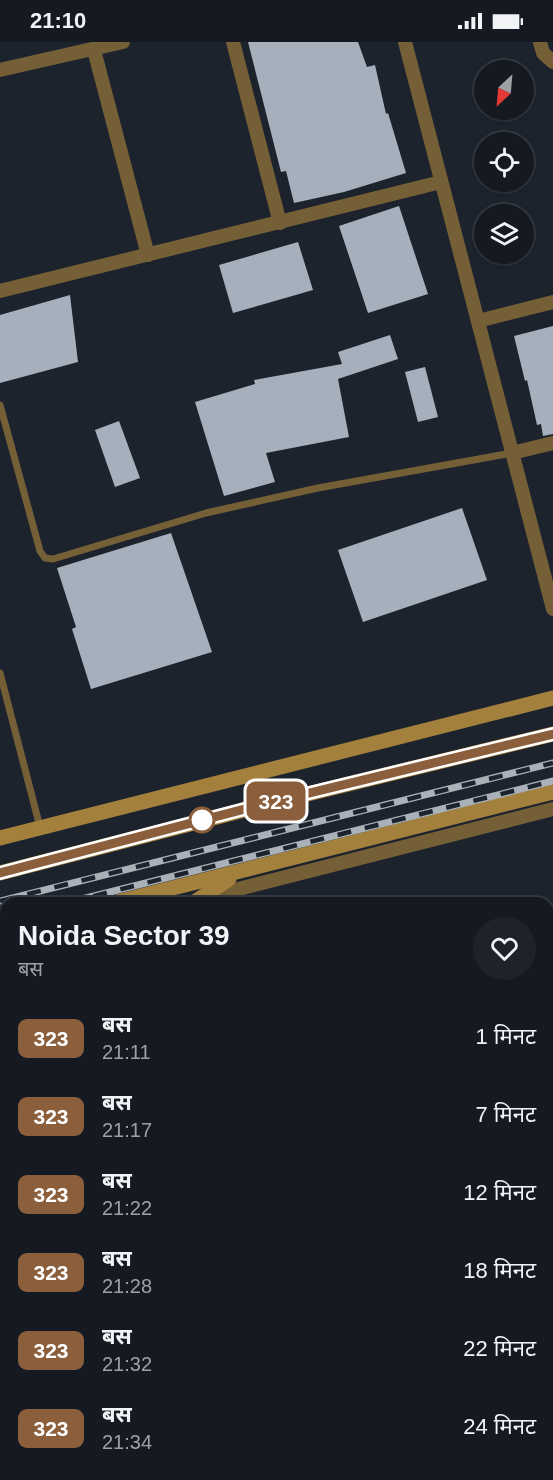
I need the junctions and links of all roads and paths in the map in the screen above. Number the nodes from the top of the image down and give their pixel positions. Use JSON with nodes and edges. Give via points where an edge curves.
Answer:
{"nodes":[{"id":1,"x":123,"y":42,"type":"edge"},
{"id":2,"x":233,"y":42,"type":"edge"},
{"id":3,"x":405,"y":42,"type":"edge"},
{"id":4,"x":540,"y":42,"type":"edge"},
{"id":5,"x":94,"y":50,"type":"junction"},
{"id":6,"x":553,"y":62,"type":"edge"},
{"id":7,"x":0,"y":70,"type":"edge"},
{"id":8,"x":441,"y":182,"type":"junction"},
{"id":9,"x":280,"y":223,"type":"junction"},
{"id":10,"x":148,"y":255,"type":"junction"},
{"id":11,"x":0,"y":291,"type":"edge"},
{"id":12,"x":553,"y":302,"type":"edge"},
{"id":13,"x":478,"y":321,"type":"junction"},
{"id":14,"x":0,"y":405,"type":"edge"},
{"id":15,"x":553,"y":443,"type":"edge"},
{"id":16,"x":512,"y":453,"type":"junction"},
{"id":17,"x":553,"y":608,"type":"edge"},
{"id":18,"x":0,"y":673,"type":"edge"},
{"id":19,"x":553,"y":698,"type":"edge"},
{"id":20,"x":553,"y":734,"type":"edge"},
{"id":21,"x":553,"y":792,"type":"edge"},
{"id":22,"x":553,"y":808,"type":"edge"},
{"id":23,"x":40,"y":828,"type":"junction"},
{"id":24,"x":0,"y":838,"type":"edge"},
{"id":25,"x":239,"y":872,"type":"junction"},
{"id":26,"x":0,"y":873,"type":"edge"},
{"id":27,"x":137,"y":897,"type":"edge"},
{"id":28,"x":202,"y":897,"type":"edge"},
{"id":29,"x":213,"y":897,"type":"edge"}],
"edges":[{"from":1,"to":5,"type":"street"},
{"from":2,"to":9,"type":"street"},
{"from":3,"to":8,"type":"street"},
{"from":4,"to":6,"type":"street","via":[[543,53]]},
{"from":5,"to":7,"type":"street"},
{"from":5,"to":10,"type":"street"},
{"from":8,"to":9,"type":"street"},
{"from":8,"to":13,"type":"street"},
{"from":9,"to":10,"type":"street"},
{"from":10,"to":11,"type":"street"},
{"from":12,"to":13,"type":"street"},
{"from":13,"to":16,"type":"street"},
{"from":14,"to":16,"type":"lane","via":[[40,551],[45,558],[53,559],[206,513]]},
{"from":15,"to":16,"type":"street"},
{"from":16,"to":17,"type":"street"},
{"from":18,"to":23,"type":"lane"},
{"from":19,"to":23,"type":"main road"},
{"from":20,"to":26,"type":"main road"},
{"from":21,"to":25,"type":"main road"},
{"from":22,"to":29,"type":"street"},
{"from":23,"to":24,"type":"main road"},
{"from":25,"to":27,"type":"main road"},
{"from":25,"to":28,"type":"main road"}]}
